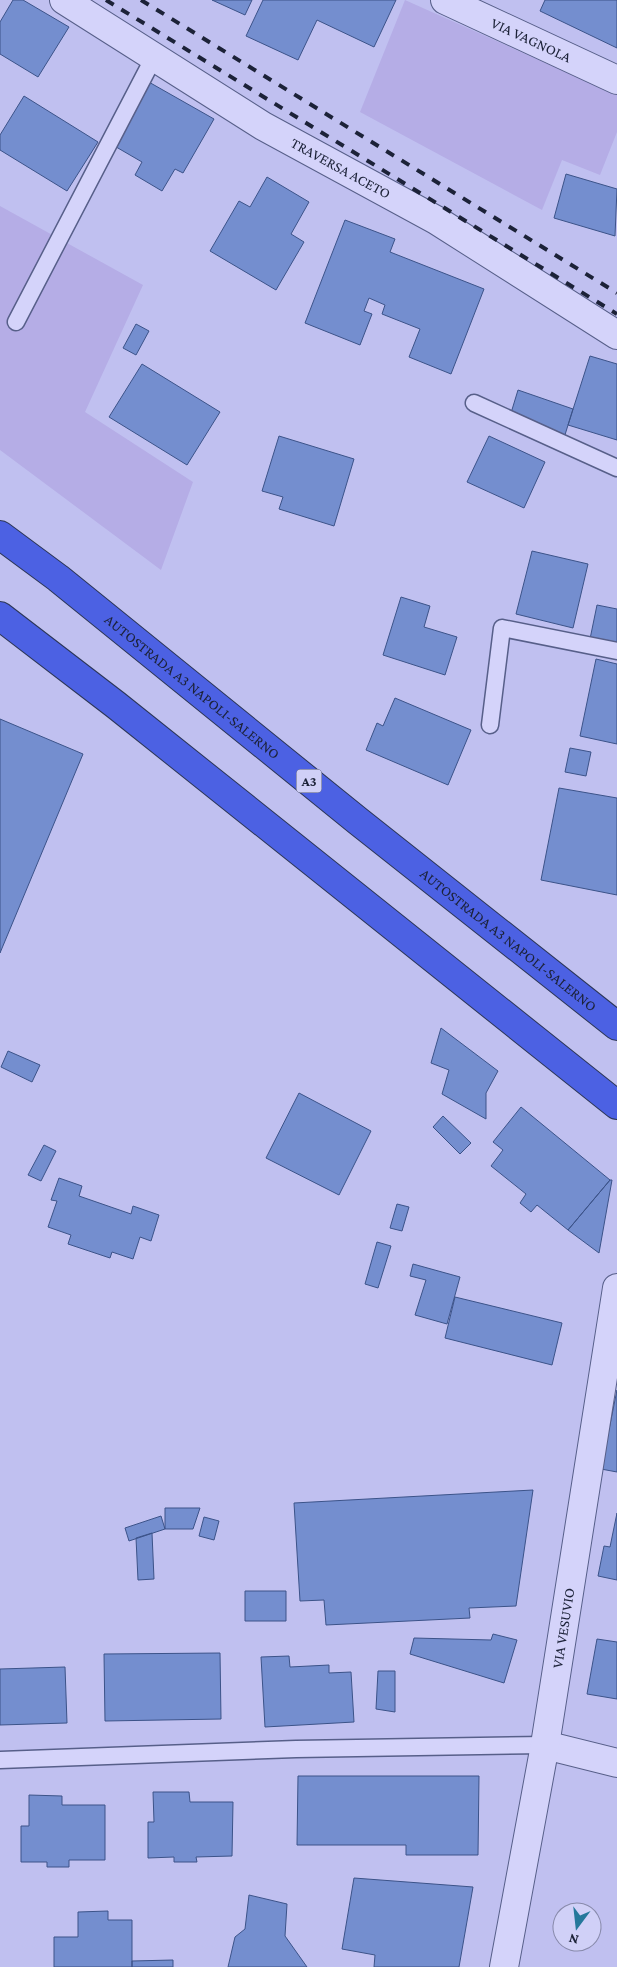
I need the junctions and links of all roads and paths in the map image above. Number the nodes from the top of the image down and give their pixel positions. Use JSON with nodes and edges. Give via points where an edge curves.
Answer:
{"nodes":[{"id":1,"x":64,"y":0,"type":"edge"},
{"id":2,"x":445,"y":0,"type":"edge"},
{"id":3,"x":154,"y":57,"type":"junction"},
{"id":4,"x":617,"y":80,"type":"edge"},
{"id":5,"x":16,"y":322,"type":"dead end"},
{"id":6,"x":617,"y":335,"type":"edge"},
{"id":7,"x":474,"y":403,"type":"dead end"},
{"id":8,"x":617,"y":468,"type":"edge"},
{"id":9,"x":0,"y":536,"type":"edge"},
{"id":10,"x":0,"y":616,"type":"edge"},
{"id":11,"x":617,"y":651,"type":"edge"},
{"id":12,"x":490,"y":725,"type":"dead end"},
{"id":13,"x":617,"y":1026,"type":"edge"},
{"id":14,"x":617,"y":1105,"type":"edge"},
{"id":15,"x":617,"y":1288,"type":"edge"},
{"id":16,"x":615,"y":1326,"type":"edge"},
{"id":17,"x":545,"y":1745,"type":"junction"},
{"id":18,"x":0,"y":1760,"type":"edge"},
{"id":19,"x":617,"y":1763,"type":"edge"},
{"id":20,"x":504,"y":1967,"type":"edge"}],
"edges":[{"from":1,"to":3,"type":"street","name":"TRAVERSA ACETO"},
{"from":2,"to":4,"type":"street","name":"VIA VAGNOLA"},
{"from":3,"to":5,"type":"lane"},
{"from":3,"to":6,"type":"street","name":"TRAVERSA ACETO","via":[[263,126],[436,220]]},
{"from":7,"to":8,"type":"lane"},
{"from":9,"to":13,"type":"highway","name":"AUTOSTRADA A3 NAPOLI-SALERNO","number":"A3","via":[[58,578]]},
{"from":10,"to":14,"type":"highway"},
{"from":11,"to":12,"type":"lane","via":[[502,628]]},
{"from":15,"to":16,"type":"street","name":"VIA VESUVIO"},
{"from":16,"to":17,"type":"street","name":"VIA VESUVIO"},
{"from":17,"to":18,"type":"lane","via":[[296,1749]]},
{"from":17,"to":19,"type":"street"},
{"from":17,"to":20,"type":"street","name":"VIA VESUVIO"}]}
